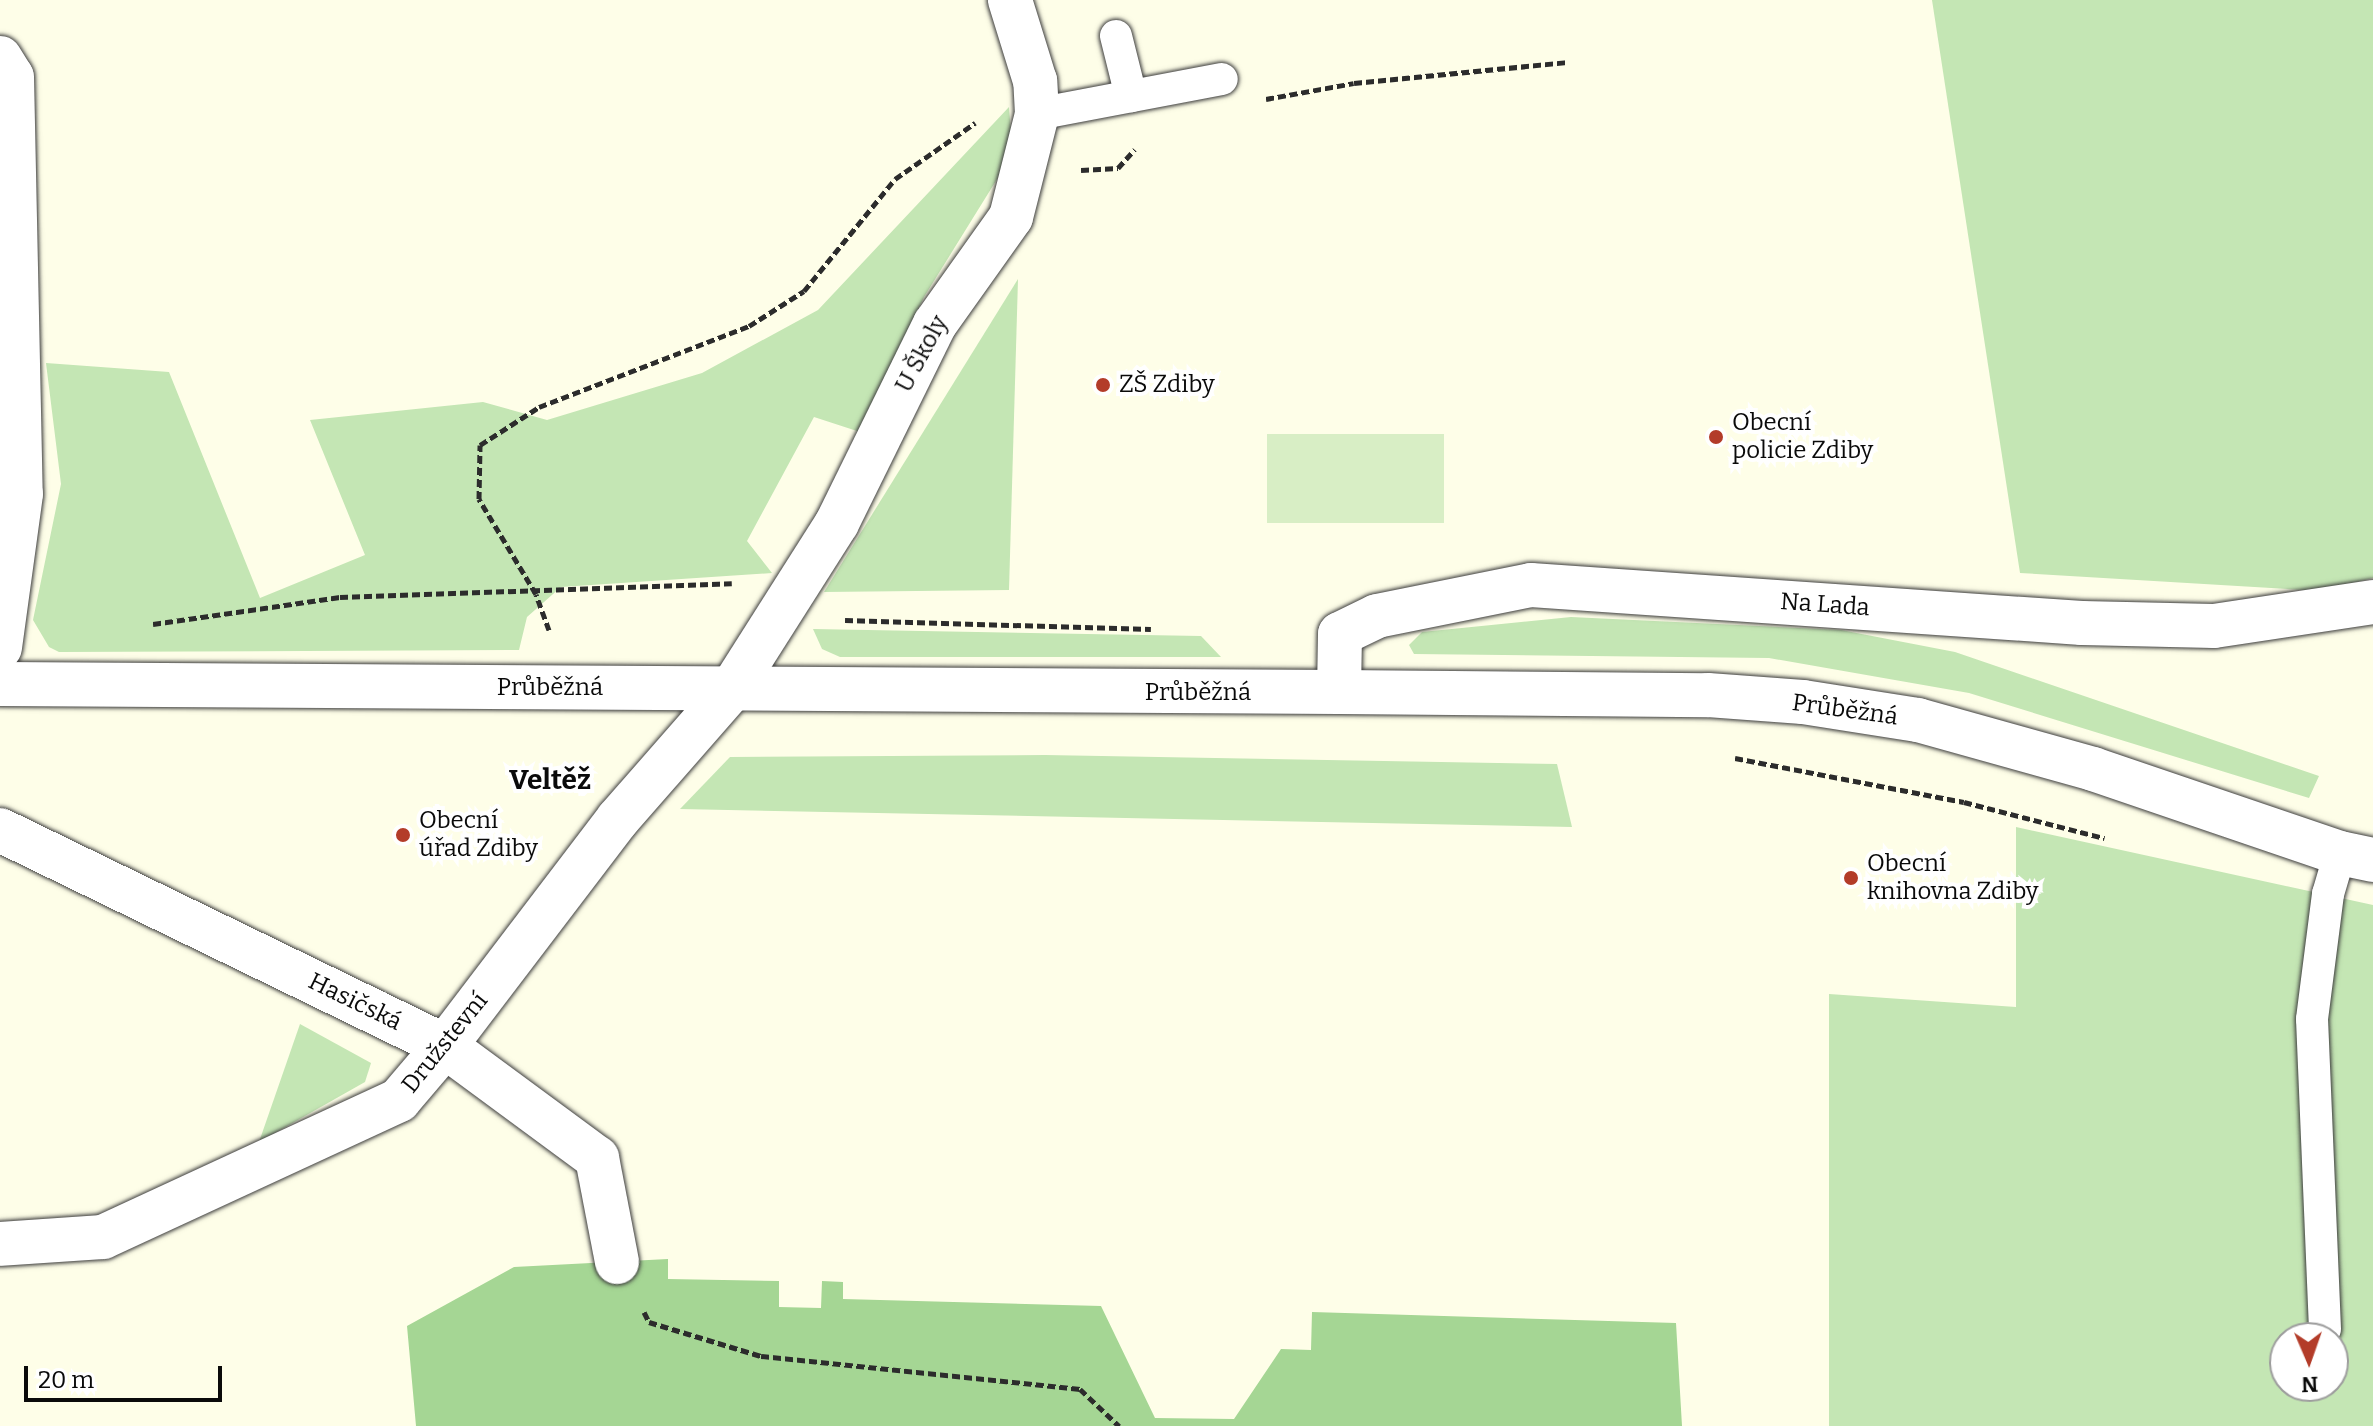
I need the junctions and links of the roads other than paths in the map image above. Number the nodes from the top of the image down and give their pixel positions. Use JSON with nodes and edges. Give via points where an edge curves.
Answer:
{"nodes":[{"id":1,"x":1010,"y":0,"type":"edge"},
{"id":2,"x":1116,"y":36,"type":"dead end"},
{"id":3,"x":0,"y":58,"type":"edge"},
{"id":4,"x":1222,"y":79,"type":"dead end"},
{"id":5,"x":1131,"y":96,"type":"junction"},
{"id":6,"x":1036,"y":98,"type":"junction"},
{"id":7,"x":2373,"y":602,"type":"edge"},
{"id":8,"x":0,"y":648,"type":"edge"},
{"id":9,"x":0,"y":684,"type":"edge"},
{"id":10,"x":731,"y":690,"type":"junction"},
{"id":11,"x":1339,"y":692,"type":"junction"},
{"id":12,"x":0,"y":830,"type":"edge"},
{"id":13,"x":2356,"y":856,"type":"edge"},
{"id":14,"x":445,"y":1046,"type":"junction"},
{"id":15,"x":0,"y":1244,"type":"edge"},
{"id":16,"x":617,"y":1262,"type":"road end"},
{"id":17,"x":2325,"y":1322,"type":"edge"}],
"edges":[{"from":1,"to":6,"type":"street"},
{"from":2,"to":5,"type":"lane"},
{"from":3,"to":8,"type":"street","via":[[12,77],[21,494]]},
{"from":4,"to":5,"type":"lane"},
{"from":5,"to":6,"type":"lane"},
{"from":6,"to":10,"type":"street","name":"U Školy","via":[[1011,217],[935,324],[837,523]]},
{"from":7,"to":11,"type":"street","name":"Na Lada","via":[[2214,626],[2082,623],[1531,585],[1377,616],[1340,634]]},
{"from":9,"to":10,"type":"street","name":"Průběžná"},
{"from":10,"to":11,"type":"street","name":"Průběžná"},
{"from":10,"to":14,"type":"street","name":"Družstevní","via":[[618,819]]},
{"from":11,"to":13,"type":"street","name":"Průběžná","via":[[1708,695],[1803,702],[1918,720],[2093,769]]},
{"from":12,"to":14,"type":"street","name":"Hasičská"},
{"from":13,"to":17,"type":"lane","via":[[2328,894],[2312,1019]]},
{"from":14,"to":15,"type":"street","name":"Družstevní","via":[[399,1100],[103,1237]]},
{"from":14,"to":16,"type":"street","name":"Hasičská","via":[[597,1158]]}]}
